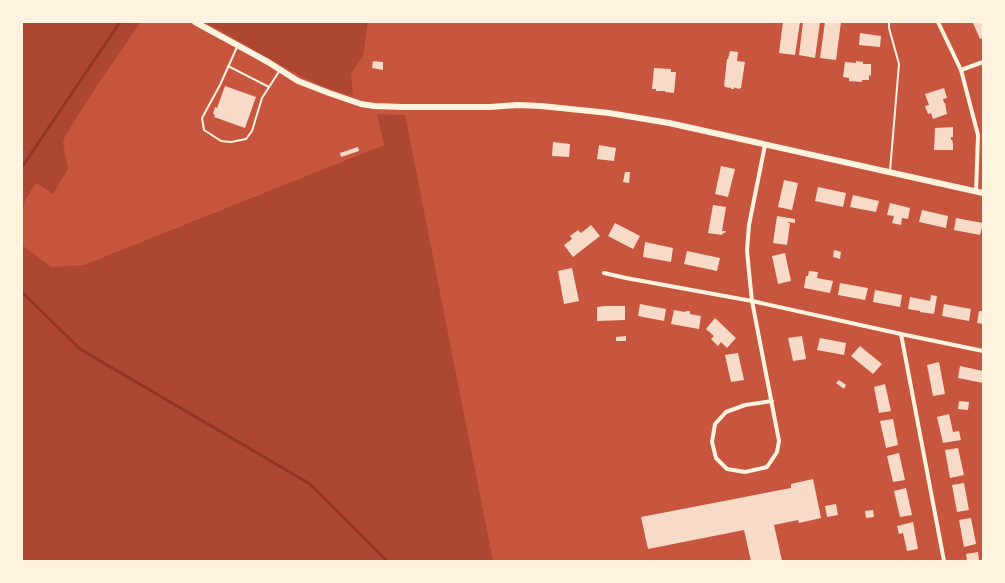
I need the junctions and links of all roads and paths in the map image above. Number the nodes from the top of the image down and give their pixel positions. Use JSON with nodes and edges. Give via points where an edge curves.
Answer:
{"nodes":[{"id":1,"x":195,"y":22,"type":"edge"},
{"id":2,"x":889,"y":22,"type":"edge"},
{"id":3,"x":938,"y":22,"type":"edge"},
{"id":4,"x":238,"y":46,"type":"junction"},
{"id":5,"x":983,"y":62,"type":"edge"},
{"id":6,"x":228,"y":66,"type":"junction"},
{"id":7,"x":280,"y":70,"type":"junction"},
{"id":8,"x":961,"y":70,"type":"junction"},
{"id":9,"x":269,"y":87,"type":"junction"},
{"id":10,"x":765,"y":145,"type":"junction"},
{"id":11,"x":890,"y":173,"type":"junction"},
{"id":12,"x":980,"y":192,"type":"edge"},
{"id":13,"x":604,"y":273,"type":"dead end"},
{"id":14,"x":752,"y":301,"type":"junction"},
{"id":15,"x":901,"y":334,"type":"junction"},
{"id":16,"x":983,"y":351,"type":"edge"},
{"id":17,"x":772,"y":401,"type":"junction"},
{"id":18,"x":944,"y":561,"type":"edge"}],
"edges":[{"from":1,"to":4,"type":"main road"},
{"from":2,"to":11,"type":"lane","via":[[899,64]]},
{"from":3,"to":8,"type":"street"},
{"from":4,"to":6,"type":"lane"},
{"from":4,"to":7,"type":"main road"},
{"from":5,"to":8,"type":"street"},
{"from":6,"to":9,"type":"lane"},
{"from":6,"to":9,"type":"lane","via":[[202,118],[204,130],[222,141],[246,139],[252,131],[262,98]]},
{"from":7,"to":9,"type":"lane"},
{"from":7,"to":10,"type":"main road","via":[[298,81],[361,104],[403,107],[542,106],[609,113]]},
{"from":8,"to":12,"type":"street","via":[[978,135]]},
{"from":10,"to":11,"type":"main road"},
{"from":10,"to":14,"type":"street","via":[[749,225],[747,250]]},
{"from":11,"to":12,"type":"main road"},
{"from":13,"to":14,"type":"street"},
{"from":14,"to":15,"type":"street"},
{"from":14,"to":17,"type":"street"},
{"from":15,"to":16,"type":"street"},
{"from":15,"to":18,"type":"street"},
{"from":17,"to":17,"type":"street","via":[[779,441],[777,452],[767,467],[745,472],[727,469],[716,458],[712,442],[715,424],[726,412],[745,405]]}]}
